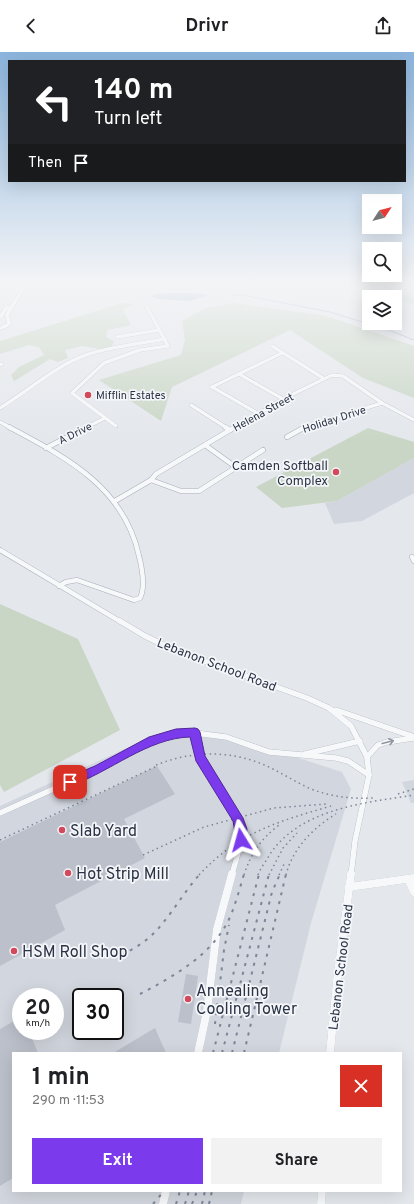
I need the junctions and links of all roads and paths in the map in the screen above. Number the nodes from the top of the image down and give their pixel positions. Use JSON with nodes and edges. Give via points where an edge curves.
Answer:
{"nodes":[{"id":1,"x":142,"y":333,"type":"edge"},
{"id":2,"x":161,"y":333,"type":"edge"},
{"id":3,"x":117,"y":337,"type":"dead end"},
{"id":4,"x":165,"y":339,"type":"junction"},
{"id":5,"x":272,"y":346,"type":"dead end"},
{"id":6,"x":282,"y":353,"type":"junction"},
{"id":7,"x":239,"y":374,"type":"junction"},
{"id":8,"x":323,"y":378,"type":"junction"},
{"id":9,"x":284,"y":399,"type":"junction"},
{"id":10,"x":382,"y":403,"type":"junction"},
{"id":11,"x":191,"y":406,"type":"dead end"},
{"id":12,"x":0,"y":408,"type":"edge"},
{"id":13,"x":259,"y":414,"type":"junction"},
{"id":14,"x":105,"y":418,"type":"junction"},
{"id":15,"x":414,"y":420,"type":"edge"},
{"id":16,"x":0,"y":422,"type":"edge"},
{"id":17,"x":116,"y":426,"type":"dead end"},
{"id":18,"x":230,"y":430,"type":"junction"},
{"id":19,"x":287,"y":437,"type":"dead end"},
{"id":20,"x":205,"y":445,"type":"junction"},
{"id":21,"x":46,"y":448,"type":"junction"},
{"id":22,"x":263,"y":450,"type":"dead end"},
{"id":23,"x":237,"y":468,"type":"junction"},
{"id":24,"x":150,"y":480,"type":"junction"},
{"id":25,"x":115,"y":501,"type":"junction"},
{"id":26,"x":0,"y":550,"type":"edge"},
{"id":27,"x":59,"y":586,"type":"junction"},
{"id":28,"x":329,"y":708,"type":"junction"},
{"id":29,"x":195,"y":732,"type":"junction"},
{"id":30,"x":414,"y":737,"type":"edge"},
{"id":31,"x":360,"y":741,"type":"junction"},
{"id":32,"x":298,"y":756,"type":"junction"},
{"id":33,"x":367,"y":757,"type":"junction"},
{"id":34,"x":369,"y":775,"type":"junction"},
{"id":35,"x":0,"y":813,"type":"edge"},
{"id":36,"x":411,"y":878,"type":"edge"},
{"id":37,"x":349,"y":887,"type":"junction"},
{"id":38,"x":414,"y":892,"type":"edge"},
{"id":39,"x":198,"y":1052,"type":"edge"},
{"id":40,"x":330,"y":1052,"type":"edge"},
{"id":41,"x":166,"y":1192,"type":"edge"},
{"id":42,"x":322,"y":1192,"type":"edge"},
{"id":43,"x":163,"y":1204,"type":"edge"},
{"id":44,"x":321,"y":1204,"type":"edge"}],
"edges":[{"from":1,"to":3,"type":"street"},
{"from":2,"to":4,"type":"street"},
{"from":4,"to":12,"type":"street","via":[[86,356],[67,364]]},
{"from":4,"to":14,"type":"street","via":[[168,346],[140,350],[104,363],[72,393]]},
{"from":5,"to":6,"type":"street"},
{"from":6,"to":7,"type":"street"},
{"from":6,"to":8,"type":"street"},
{"from":7,"to":9,"type":"street"},
{"from":7,"to":13,"type":"street","via":[[212,387]]},
{"from":8,"to":9,"type":"street","name":"Helena Street"},
{"from":8,"to":10,"type":"street","name":"Helena Street","via":[[332,375],[343,376]]},
{"from":9,"to":13,"type":"street","name":"Helena Street"},
{"from":10,"to":15,"type":"street","name":"Helena Street"},
{"from":10,"to":19,"type":"street","name":"Holiday Drive","via":[[302,428]]},
{"from":11,"to":18,"type":"street"},
{"from":13,"to":18,"type":"street","name":"Helena Street"},
{"from":14,"to":17,"type":"street"},
{"from":14,"to":21,"type":"street","name":"A Drive"},
{"from":16,"to":21,"type":"street"},
{"from":18,"to":20,"type":"street","name":"Helena Street"},
{"from":20,"to":23,"type":"street"},
{"from":20,"to":24,"type":"street","name":"Helena Street"},
{"from":21,"to":25,"type":"street","via":[[88,474]]},
{"from":22,"to":23,"type":"street"},
{"from":23,"to":24,"type":"street","via":[[194,493]]},
{"from":24,"to":25,"type":"street","name":"Helena Street"},
{"from":25,"to":27,"type":"street","via":[[128,521],[135,539],[142,567],[140,598],[134,600],[77,580]]},
{"from":26,"to":27,"type":"street","name":"Lebanon School Road"},
{"from":27,"to":28,"type":"street","name":"Lebanon School Road","via":[[174,650]]},
{"from":28,"to":30,"type":"street"},
{"from":28,"to":31,"type":"street","name":"Lebanon School Road","via":[[351,726]]},
{"from":29,"to":32,"type":"street","via":[[226,737],[268,752]]},
{"from":29,"to":35,"type":"street","via":[[176,733],[153,740],[98,769]]},
{"from":29,"to":39,"type":"street","via":[[200,757],[241,829],[241,840],[217,929],[207,1011]]},
{"from":33,"to":30,"type":"street","one_way":true,"via":[[378,745]]},
{"from":31,"to":32,"type":"street"},
{"from":31,"to":33,"type":"street","name":"Lebanon School Road"},
{"from":32,"to":34,"type":"street","via":[[348,761]]},
{"from":33,"to":34,"type":"street","name":"Lebanon School Road"},
{"from":34,"to":37,"type":"street","name":"Lebanon School Road","via":[[355,841]]},
{"from":36,"to":37,"type":"street"},
{"from":36,"to":38,"type":"street"},
{"from":37,"to":40,"type":"street","name":"Lebanon School Road"},
{"from":41,"to":43,"type":"street"},
{"from":42,"to":44,"type":"street"}]}
